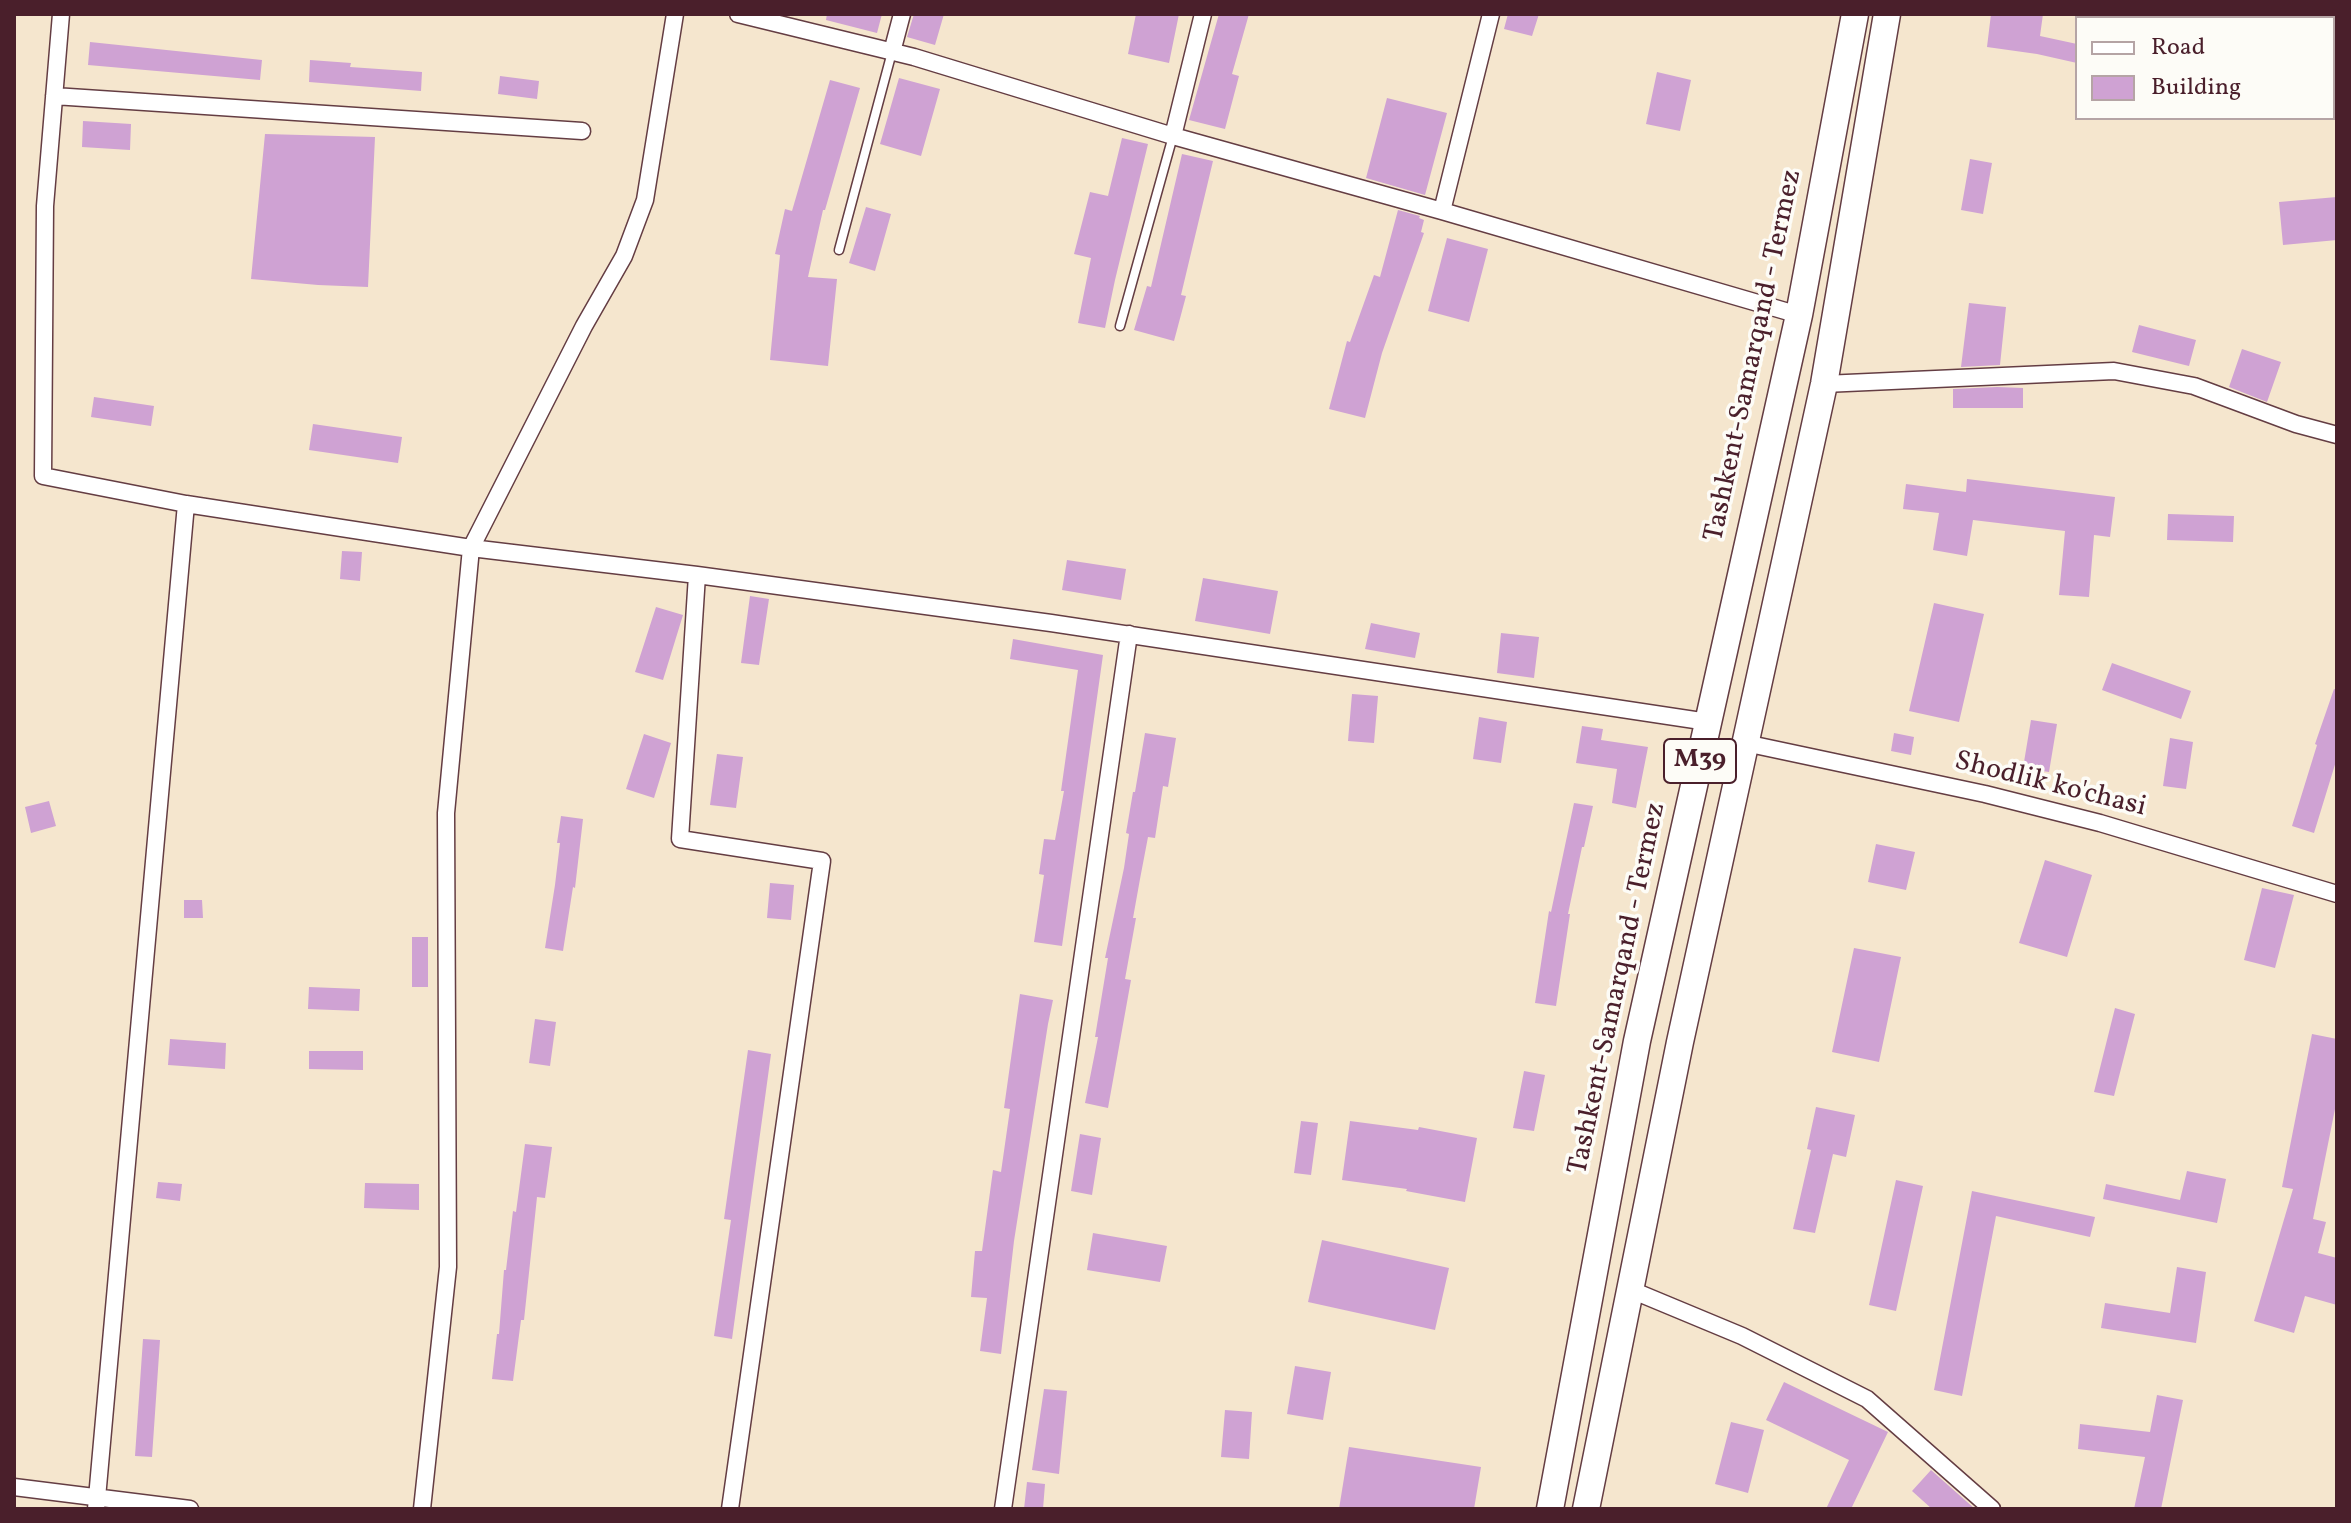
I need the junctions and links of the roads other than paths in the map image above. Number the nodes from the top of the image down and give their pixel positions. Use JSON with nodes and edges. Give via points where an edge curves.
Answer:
{"nodes":[{"id":1,"x":61,"y":14,"type":"edge"},
{"id":2,"x":675,"y":14,"type":"edge"},
{"id":3,"x":738,"y":14,"type":"edge"},
{"id":4,"x":902,"y":14,"type":"edge"},
{"id":5,"x":1203,"y":14,"type":"edge"},
{"id":6,"x":1491,"y":14,"type":"edge"},
{"id":7,"x":1855,"y":14,"type":"edge"},
{"id":8,"x":1887,"y":14,"type":"edge"},
{"id":9,"x":892,"y":52,"type":"junction"},
{"id":10,"x":54,"y":96,"type":"junction"},
{"id":11,"x":582,"y":131,"type":"dead end"},
{"id":12,"x":1173,"y":136,"type":"junction"},
{"id":13,"x":1442,"y":211,"type":"junction"},
{"id":14,"x":839,"y":250,"type":"dead end"},
{"id":15,"x":1799,"y":315,"type":"junction"},
{"id":16,"x":1120,"y":326,"type":"dead end"},
{"id":17,"x":1824,"y":384,"type":"junction"},
{"id":18,"x":2337,"y":435,"type":"edge"},
{"id":19,"x":1768,"y":454,"type":"junction"},
{"id":20,"x":1803,"y":483,"type":"junction"},
{"id":21,"x":186,"y":504,"type":"junction"},
{"id":22,"x":471,"y":548,"type":"junction"},
{"id":23,"x":697,"y":575,"type":"junction"},
{"id":24,"x":1129,"y":634,"type":"junction"},
{"id":25,"x":1708,"y":722,"type":"junction"},
{"id":26,"x":1745,"y":743,"type":"junction"},
{"id":27,"x":2337,"y":894,"type":"edge"},
{"id":28,"x":1629,"y":1289,"type":"junction"},
{"id":29,"x":14,"y":1487,"type":"edge"},
{"id":30,"x":97,"y":1504,"type":"edge"},
{"id":31,"x":190,"y":1509,"type":"edge"},
{"id":32,"x":422,"y":1509,"type":"edge"},
{"id":33,"x":730,"y":1509,"type":"edge"},
{"id":34,"x":1003,"y":1509,"type":"edge"},
{"id":35,"x":1550,"y":1509,"type":"edge"},
{"id":36,"x":1586,"y":1509,"type":"edge"},
{"id":37,"x":1992,"y":1509,"type":"edge"}],
"edges":[{"from":1,"to":10,"type":"street"},
{"from":2,"to":22,"type":"street","via":[[645,200],[624,256]]},
{"from":3,"to":9,"type":"street"},
{"from":4,"to":9,"type":"street"},
{"from":5,"to":12,"type":"street"},
{"from":6,"to":13,"type":"street"},
{"from":7,"to":15,"type":"highway","name":"Tashkent-Samarqand - Termez","number":"M39"},
{"from":8,"to":17,"type":"highway","number":"M39"},
{"from":9,"to":12,"type":"street"},
{"from":9,"to":14,"type":"lane"},
{"from":10,"to":11,"type":"street"},
{"from":10,"to":21,"type":"street","via":[[45,206],[43,476]]},
{"from":12,"to":13,"type":"street"},
{"from":12,"to":16,"type":"lane"},
{"from":13,"to":15,"type":"street"},
{"from":15,"to":19,"type":"highway","name":"Tashkent-Samarqand - Termez","number":"M39"},
{"from":17,"to":18,"type":"street","via":[[2114,371],[2194,386]]},
{"from":17,"to":20,"type":"highway","number":"M39"},
{"from":19,"to":20,"type":"highway","via":[[1791,451]]},
{"from":19,"to":25,"type":"highway","name":"Tashkent-Samarqand - Termez","number":"M39"},
{"from":20,"to":26,"type":"highway","number":"M39"},
{"from":21,"to":22,"type":"street"},
{"from":21,"to":30,"type":"street"},
{"from":22,"to":23,"type":"street"},
{"from":22,"to":32,"type":"street","via":[[446,813],[448,1267]]},
{"from":23,"to":24,"type":"street"},
{"from":23,"to":33,"type":"street","via":[[680,839],[822,861]]},
{"from":24,"to":25,"type":"street"},
{"from":24,"to":34,"type":"street"},
{"from":25,"to":35,"type":"highway","name":"Tashkent-Samarqand - Termez","number":"M39","via":[[1637,1041]]},
{"from":26,"to":27,"type":"street","name":"Shodlik ko'chasi","via":[[2086,819]]},
{"from":26,"to":28,"type":"highway","number":"M39"},
{"from":28,"to":36,"type":"highway","number":"M39"},
{"from":28,"to":37,"type":"street","via":[[1742,1336],[1867,1399]]},
{"from":29,"to":30,"type":"street"},
{"from":30,"to":31,"type":"street"}]}
